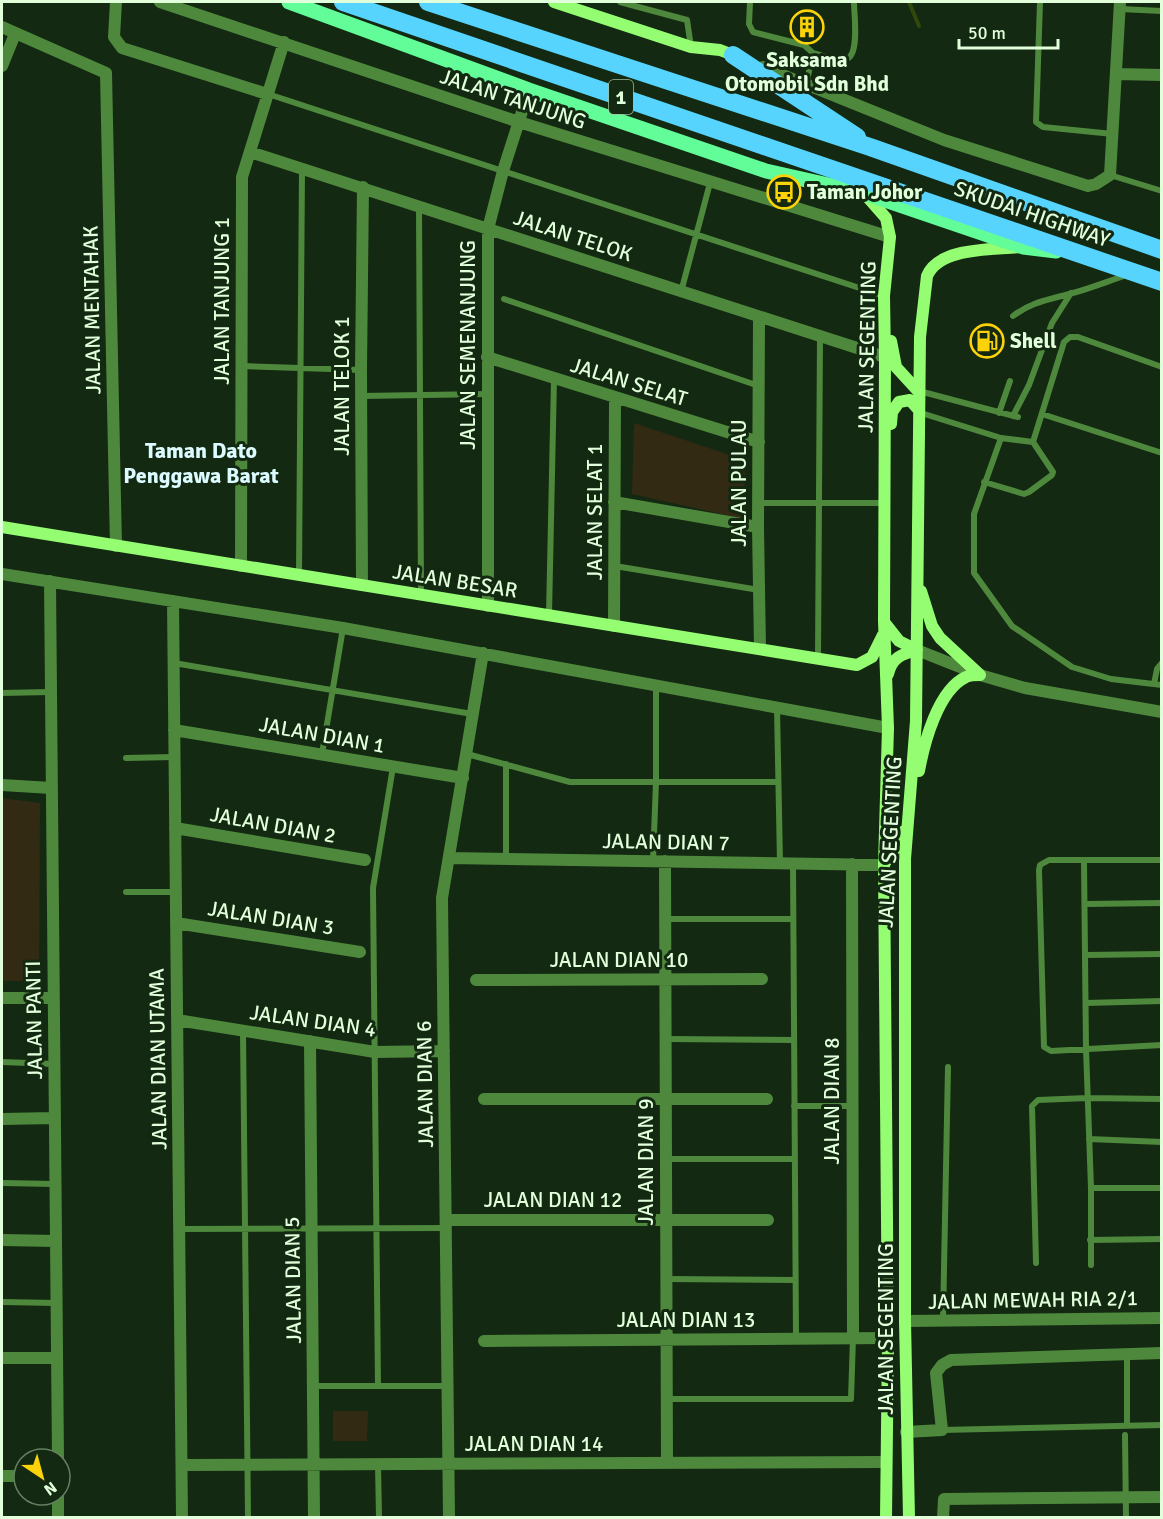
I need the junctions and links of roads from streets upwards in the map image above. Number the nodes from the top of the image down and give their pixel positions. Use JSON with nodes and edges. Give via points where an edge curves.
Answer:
{"nodes":[{"id":1,"x":116,"y":2,"type":"edge"},
{"id":2,"x":160,"y":2,"type":"edge"},
{"id":3,"x":290,"y":2,"type":"edge"},
{"id":4,"x":343,"y":2,"type":"edge"},
{"id":5,"x":428,"y":2,"type":"edge"},
{"id":6,"x":554,"y":2,"type":"edge"},
{"id":7,"x":1120,"y":5,"type":"edge"},
{"id":8,"x":2,"y":27,"type":"edge"},
{"id":9,"x":15,"y":34,"type":"junction"},
{"id":10,"x":284,"y":42,"type":"junction"},
{"id":11,"x":733,"y":55,"type":"junction"},
{"id":12,"x":2,"y":66,"type":"edge"},
{"id":13,"x":1117,"y":75,"type":"junction"},
{"id":14,"x":1161,"y":75,"type":"edge"},
{"id":15,"x":529,"y":90,"type":"junction"},
{"id":16,"x":267,"y":94,"type":"junction"},
{"id":17,"x":519,"y":122,"type":"junction"},
{"id":18,"x":870,"y":147,"type":"junction"},
{"id":19,"x":250,"y":152,"type":"junction"},
{"id":20,"x":363,"y":187,"type":"junction"},
{"id":21,"x":864,"y":193,"type":"junction"},
{"id":22,"x":488,"y":229,"type":"junction"},
{"id":23,"x":890,"y":237,"type":"junction"},
{"id":24,"x":1023,"y":247,"type":"junction"},
{"id":25,"x":1157,"y":247,"type":"edge"},
{"id":26,"x":1080,"y":254,"type":"junction"},
{"id":27,"x":1161,"y":282,"type":"edge"},
{"id":28,"x":884,"y":296,"type":"junction"},
{"id":29,"x":759,"y":317,"type":"junction"},
{"id":30,"x":487,"y":357,"type":"junction"},
{"id":31,"x":885,"y":357,"type":"junction"},
{"id":32,"x":918,"y":391,"type":"junction"},
{"id":33,"x":615,"y":399,"type":"junction"},
{"id":34,"x":918,"y":410,"type":"junction"},
{"id":35,"x":759,"y":442,"type":"junction"},
{"id":36,"x":614,"y":502,"type":"junction"},
{"id":37,"x":884,"y":502,"type":"junction"},
{"id":38,"x":2,"y":527,"type":"edge"},
{"id":39,"x":758,"y":527,"type":"junction"},
{"id":40,"x":116,"y":546,"type":"junction"},
{"id":41,"x":241,"y":566,"type":"junction"},
{"id":42,"x":2,"y":574,"type":"edge"},
{"id":43,"x":917,"y":578,"type":"junction"},
{"id":44,"x":50,"y":581,"type":"junction"},
{"id":45,"x":362,"y":585,"type":"junction"},
{"id":46,"x":173,"y":601,"type":"junction"},
{"id":47,"x":488,"y":606,"type":"junction"},
{"id":48,"x":614,"y":626,"type":"junction"},
{"id":49,"x":884,"y":627,"type":"junction"},
{"id":50,"x":760,"y":650,"type":"junction"},
{"id":51,"x":916,"y":650,"type":"junction"},
{"id":52,"x":483,"y":653,"type":"junction"},
{"id":53,"x":980,"y":675,"type":"junction"},
{"id":54,"x":886,"y":681,"type":"junction"},
{"id":55,"x":1161,"y":712,"type":"edge"},
{"id":56,"x":888,"y":728,"type":"junction"},
{"id":57,"x":174,"y":730,"type":"junction"},
{"id":58,"x":462,"y":778,"type":"junction"},
{"id":59,"x":2,"y":785,"type":"edge"},
{"id":60,"x":51,"y":788,"type":"junction"},
{"id":61,"x":910,"y":805,"type":"junction"},
{"id":62,"x":908,"y":818,"type":"junction"},
{"id":63,"x":175,"y":828,"type":"junction"},
{"id":64,"x":449,"y":858,"type":"junction"},
{"id":65,"x":364,"y":860,"type":"dead end"},
{"id":66,"x":659,"y":861,"type":"junction"},
{"id":67,"x":852,"y":864,"type":"junction"},
{"id":68,"x":884,"y":865,"type":"junction"},
{"id":69,"x":176,"y":923,"type":"junction"},
{"id":70,"x":360,"y":952,"type":"dead end"},
{"id":71,"x":762,"y":979,"type":"dead end"},
{"id":72,"x":476,"y":980,"type":"dead end"},
{"id":73,"x":664,"y":980,"type":"junction"},
{"id":74,"x":2,"y":998,"type":"edge"},
{"id":75,"x":53,"y":998,"type":"junction"},
{"id":76,"x":177,"y":1020,"type":"junction"},
{"id":77,"x":310,"y":1041,"type":"junction"},
{"id":78,"x":444,"y":1051,"type":"junction"},
{"id":79,"x":665,"y":1099,"type":"junction"},
{"id":80,"x":767,"y":1099,"type":"dead end"},
{"id":81,"x":484,"y":1100,"type":"dead end"},
{"id":82,"x":54,"y":1118,"type":"junction"},
{"id":83,"x":2,"y":1119,"type":"edge"},
{"id":84,"x":666,"y":1220,"type":"junction"},
{"id":85,"x":768,"y":1220,"type":"dead end"},
{"id":86,"x":446,"y":1224,"type":"junction"},
{"id":87,"x":2,"y":1240,"type":"edge"},
{"id":88,"x":56,"y":1241,"type":"junction"},
{"id":89,"x":1161,"y":1317,"type":"edge"},
{"id":90,"x":905,"y":1321,"type":"junction"},
{"id":91,"x":853,"y":1338,"type":"junction"},
{"id":92,"x":888,"y":1338,"type":"junction"},
{"id":93,"x":666,"y":1339,"type":"junction"},
{"id":94,"x":484,"y":1341,"type":"dead end"},
{"id":95,"x":1161,"y":1353,"type":"edge"},
{"id":96,"x":2,"y":1358,"type":"edge"},
{"id":97,"x":57,"y":1358,"type":"junction"},
{"id":98,"x":906,"y":1432,"type":"junction"},
{"id":99,"x":58,"y":1447,"type":"edge"},
{"id":100,"x":886,"y":1462,"type":"junction"},
{"id":101,"x":667,"y":1463,"type":"junction"},
{"id":102,"x":448,"y":1464,"type":"junction"},
{"id":103,"x":182,"y":1465,"type":"junction"},
{"id":104,"x":314,"y":1465,"type":"junction"},
{"id":105,"x":1161,"y":1497,"type":"edge"},
{"id":106,"x":182,"y":1518,"type":"edge"},
{"id":107,"x":314,"y":1518,"type":"edge"},
{"id":108,"x":449,"y":1518,"type":"edge"},
{"id":109,"x":886,"y":1518,"type":"edge"},
{"id":110,"x":909,"y":1518,"type":"edge"},
{"id":111,"x":943,"y":1518,"type":"edge"}],
"edges":[{"from":1,"to":16,"type":"street","via":[[114,37],[122,48]]},
{"from":2,"to":10,"type":"street","name":"JALAN TANJUNG"},
{"from":3,"to":15,"type":"main road"},
{"from":4,"to":26,"type":"highway","name":"SKUDAI HIGHWAY","number":"1"},
{"from":5,"to":18,"type":"highway","name":"SKUDAI HIGHWAY","number":"1"},
{"from":6,"to":11,"type":"street","via":[[691,47]]},
{"from":7,"to":13,"type":"street"},
{"from":8,"to":9,"type":"street"},
{"from":9,"to":12,"type":"street"},
{"from":9,"to":40,"type":"street","name":"JALAN MENTAHAK","via":[[106,73]]},
{"from":10,"to":16,"type":"street","name":"JALAN TANJUNG 1"},
{"from":10,"to":17,"type":"street","name":"JALAN TANJUNG"},
{"from":11,"to":13,"type":"street","via":[[944,140],[1088,186],[1110,175]]},
{"from":11,"to":18,"type":"highway"},
{"from":13,"to":14,"type":"street"},
{"from":15,"to":17,"type":"street","name":"JALAN SEMENANJUNG"},
{"from":15,"to":21,"type":"main road","via":[[766,171]]},
{"from":16,"to":19,"type":"street","name":"JALAN TANJUNG 1"},
{"from":17,"to":22,"type":"street","name":"JALAN SEMENANJUNG"},
{"from":17,"to":23,"type":"street","name":"JALAN TANJUNG"},
{"from":18,"to":25,"type":"highway","name":"SKUDAI HIGHWAY","number":"1"},
{"from":19,"to":20,"type":"street","name":"JALAN TELOK"},
{"from":19,"to":41,"type":"street","name":"JALAN TANJUNG 1","via":[[242,177]]},
{"from":20,"to":22,"type":"street","name":"JALAN TELOK"},
{"from":20,"to":45,"type":"street","name":"JALAN TELOK 1"},
{"from":21,"to":23,"type":"street","name":"JALAN SEGENTING","via":[[886,218]]},
{"from":21,"to":24,"type":"main road"},
{"from":22,"to":29,"type":"street","name":"JALAN TELOK"},
{"from":22,"to":30,"type":"street","name":"JALAN SEMENANJUNG"},
{"from":23,"to":28,"type":"street","name":"JALAN SEGENTING"},
{"from":24,"to":26,"type":"main road"},
{"from":24,"to":32,"type":"street","name":"JALAN SEGENTING","via":[[957,253],[930,268],[920,337]]},
{"from":26,"to":27,"type":"highway","name":"SKUDAI HIGHWAY","number":"1"},
{"from":28,"to":31,"type":"street","name":"JALAN SEGENTING"},
{"from":28,"to":32,"type":"street","via":[[896,367]]},
{"from":29,"to":31,"type":"street","name":"JALAN TELOK"},
{"from":29,"to":35,"type":"street","name":"JALAN PULAU"},
{"from":30,"to":33,"type":"street","name":"JALAN SELAT"},
{"from":30,"to":47,"type":"street","name":"JALAN SEMENANJUNG"},
{"from":31,"to":37,"type":"street","name":"JALAN SEGENTING"},
{"from":32,"to":34,"type":"street","name":"JALAN SEGENTING"},
{"from":33,"to":35,"type":"street","name":"JALAN SELAT"},
{"from":33,"to":36,"type":"street","name":"JALAN SELAT 1"},
{"from":34,"to":37,"type":"street","via":[[904,400],[892,412]]},
{"from":34,"to":43,"type":"street","name":"JALAN SEGENTING"},
{"from":35,"to":39,"type":"street","name":"JALAN PULAU"},
{"from":36,"to":39,"type":"street"},
{"from":36,"to":48,"type":"street","name":"JALAN SELAT 1"},
{"from":37,"to":49,"type":"street","name":"JALAN SEGENTING"},
{"from":38,"to":40,"type":"street","name":"JALAN BESAR"},
{"from":39,"to":50,"type":"street","name":"JALAN PULAU"},
{"from":40,"to":41,"type":"street","name":"JALAN BESAR"},
{"from":41,"to":45,"type":"street","name":"JALAN BESAR"},
{"from":42,"to":44,"type":"street"},
{"from":43,"to":51,"type":"street","name":"JALAN SEGENTING"},
{"from":43,"to":53,"type":"street","via":[[932,626]]},
{"from":44,"to":46,"type":"street"},
{"from":44,"to":60,"type":"street","name":"JALAN PANTI"},
{"from":45,"to":47,"type":"street","name":"JALAN BESAR"},
{"from":46,"to":52,"type":"street"},
{"from":46,"to":57,"type":"street","name":"JALAN DIAN UTAMA"},
{"from":47,"to":48,"type":"street","name":"JALAN BESAR"},
{"from":48,"to":50,"type":"street","name":"JALAN BESAR"},
{"from":49,"to":50,"type":"street","name":"JALAN BESAR","via":[[872,657],[857,665]]},
{"from":49,"to":51,"type":"street"},
{"from":49,"to":54,"type":"street","name":"JALAN SEGENTING"},
{"from":51,"to":53,"type":"street"},
{"from":51,"to":54,"type":"street","via":[[894,659]]},
{"from":51,"to":61,"type":"street","name":"JALAN SEGENTING"},
{"from":52,"to":56,"type":"street"},
{"from":52,"to":58,"type":"street","name":"JALAN DIAN 6"},
{"from":53,"to":55,"type":"street","via":[[1025,688]]},
{"from":53,"to":61,"type":"street","via":[[967,677],[954,686],[942,704],[930,727]]},
{"from":54,"to":56,"type":"street","name":"JALAN SEGENTING"},
{"from":56,"to":68,"type":"street","name":"JALAN SEGENTING"},
{"from":57,"to":58,"type":"street","name":"JALAN DIAN 1"},
{"from":57,"to":63,"type":"street","name":"JALAN DIAN UTAMA"},
{"from":58,"to":64,"type":"street","name":"JALAN DIAN 6"},
{"from":59,"to":60,"type":"street"},
{"from":60,"to":75,"type":"street","name":"JALAN PANTI"},
{"from":61,"to":62,"type":"street","name":"JALAN SEGENTING"},
{"from":62,"to":68,"type":"street","via":[[898,845]]},
{"from":62,"to":90,"type":"street","name":"JALAN SEGENTING"},
{"from":63,"to":65,"type":"street","name":"JALAN DIAN 2"},
{"from":63,"to":69,"type":"street","name":"JALAN DIAN UTAMA"},
{"from":64,"to":66,"type":"street","name":"JALAN DIAN 7"},
{"from":64,"to":78,"type":"street","name":"JALAN DIAN 6","via":[[442,898]]},
{"from":66,"to":67,"type":"street","name":"JALAN DIAN 7"},
{"from":66,"to":73,"type":"street","name":"JALAN DIAN 9"},
{"from":67,"to":68,"type":"street","name":"JALAN DIAN 7"},
{"from":67,"to":91,"type":"street","name":"JALAN DIAN 8"},
{"from":68,"to":92,"type":"street","name":"JALAN SEGENTING"},
{"from":69,"to":70,"type":"street","name":"JALAN DIAN 3"},
{"from":69,"to":76,"type":"street","name":"JALAN DIAN UTAMA"},
{"from":71,"to":73,"type":"street","name":"JALAN DIAN 10"},
{"from":72,"to":73,"type":"street","name":"JALAN DIAN 10"},
{"from":73,"to":79,"type":"street","name":"JALAN DIAN 9"},
{"from":74,"to":75,"type":"street"},
{"from":75,"to":82,"type":"street","name":"JALAN PANTI"},
{"from":76,"to":77,"type":"street","name":"JALAN DIAN 4"},
{"from":76,"to":103,"type":"street","name":"JALAN DIAN UTAMA"},
{"from":77,"to":78,"type":"street","name":"JALAN DIAN 4","via":[[375,1052]]},
{"from":77,"to":104,"type":"street","name":"JALAN DIAN 5"},
{"from":78,"to":86,"type":"street","name":"JALAN DIAN 6"},
{"from":79,"to":80,"type":"street"},
{"from":79,"to":81,"type":"street"},
{"from":79,"to":84,"type":"street","name":"JALAN DIAN 9"},
{"from":82,"to":83,"type":"street"},
{"from":82,"to":88,"type":"street","name":"JALAN PANTI"},
{"from":84,"to":85,"type":"street","name":"JALAN DIAN 12"},
{"from":84,"to":86,"type":"street","name":"JALAN DIAN 12"},
{"from":84,"to":93,"type":"street","name":"JALAN DIAN 9"},
{"from":86,"to":102,"type":"street","name":"JALAN DIAN 6"},
{"from":87,"to":88,"type":"street"},
{"from":88,"to":97,"type":"street","name":"JALAN PANTI"},
{"from":89,"to":90,"type":"street","name":"JALAN MEWAH RIA 2/1"},
{"from":90,"to":98,"type":"street","name":"JALAN SEGENTING"},
{"from":91,"to":92,"type":"street","name":"JALAN DIAN 13"},
{"from":91,"to":93,"type":"street","name":"JALAN DIAN 13"},
{"from":92,"to":100,"type":"street","name":"JALAN SEGENTING"},
{"from":93,"to":94,"type":"street","name":"JALAN DIAN 13"},
{"from":93,"to":101,"type":"street","name":"JALAN DIAN 9"},
{"from":95,"to":98,"type":"street","via":[[951,1360],[936,1373],[942,1430]]},
{"from":96,"to":97,"type":"street"},
{"from":97,"to":99,"type":"street","name":"JALAN PANTI"},
{"from":98,"to":110,"type":"street","name":"JALAN SEGENTING"},
{"from":100,"to":101,"type":"street","name":"JALAN DIAN 14"},
{"from":100,"to":109,"type":"street","name":"JALAN SEGENTING"},
{"from":101,"to":102,"type":"street","name":"JALAN DIAN 14"},
{"from":102,"to":104,"type":"street","name":"JALAN DIAN 14"},
{"from":102,"to":108,"type":"street","name":"JALAN DIAN 6"},
{"from":103,"to":104,"type":"street","name":"JALAN DIAN 14"},
{"from":103,"to":106,"type":"street","name":"JALAN DIAN UTAMA"},
{"from":104,"to":107,"type":"street","name":"JALAN DIAN 5"},
{"from":105,"to":111,"type":"street","via":[[944,1499]]}]}
